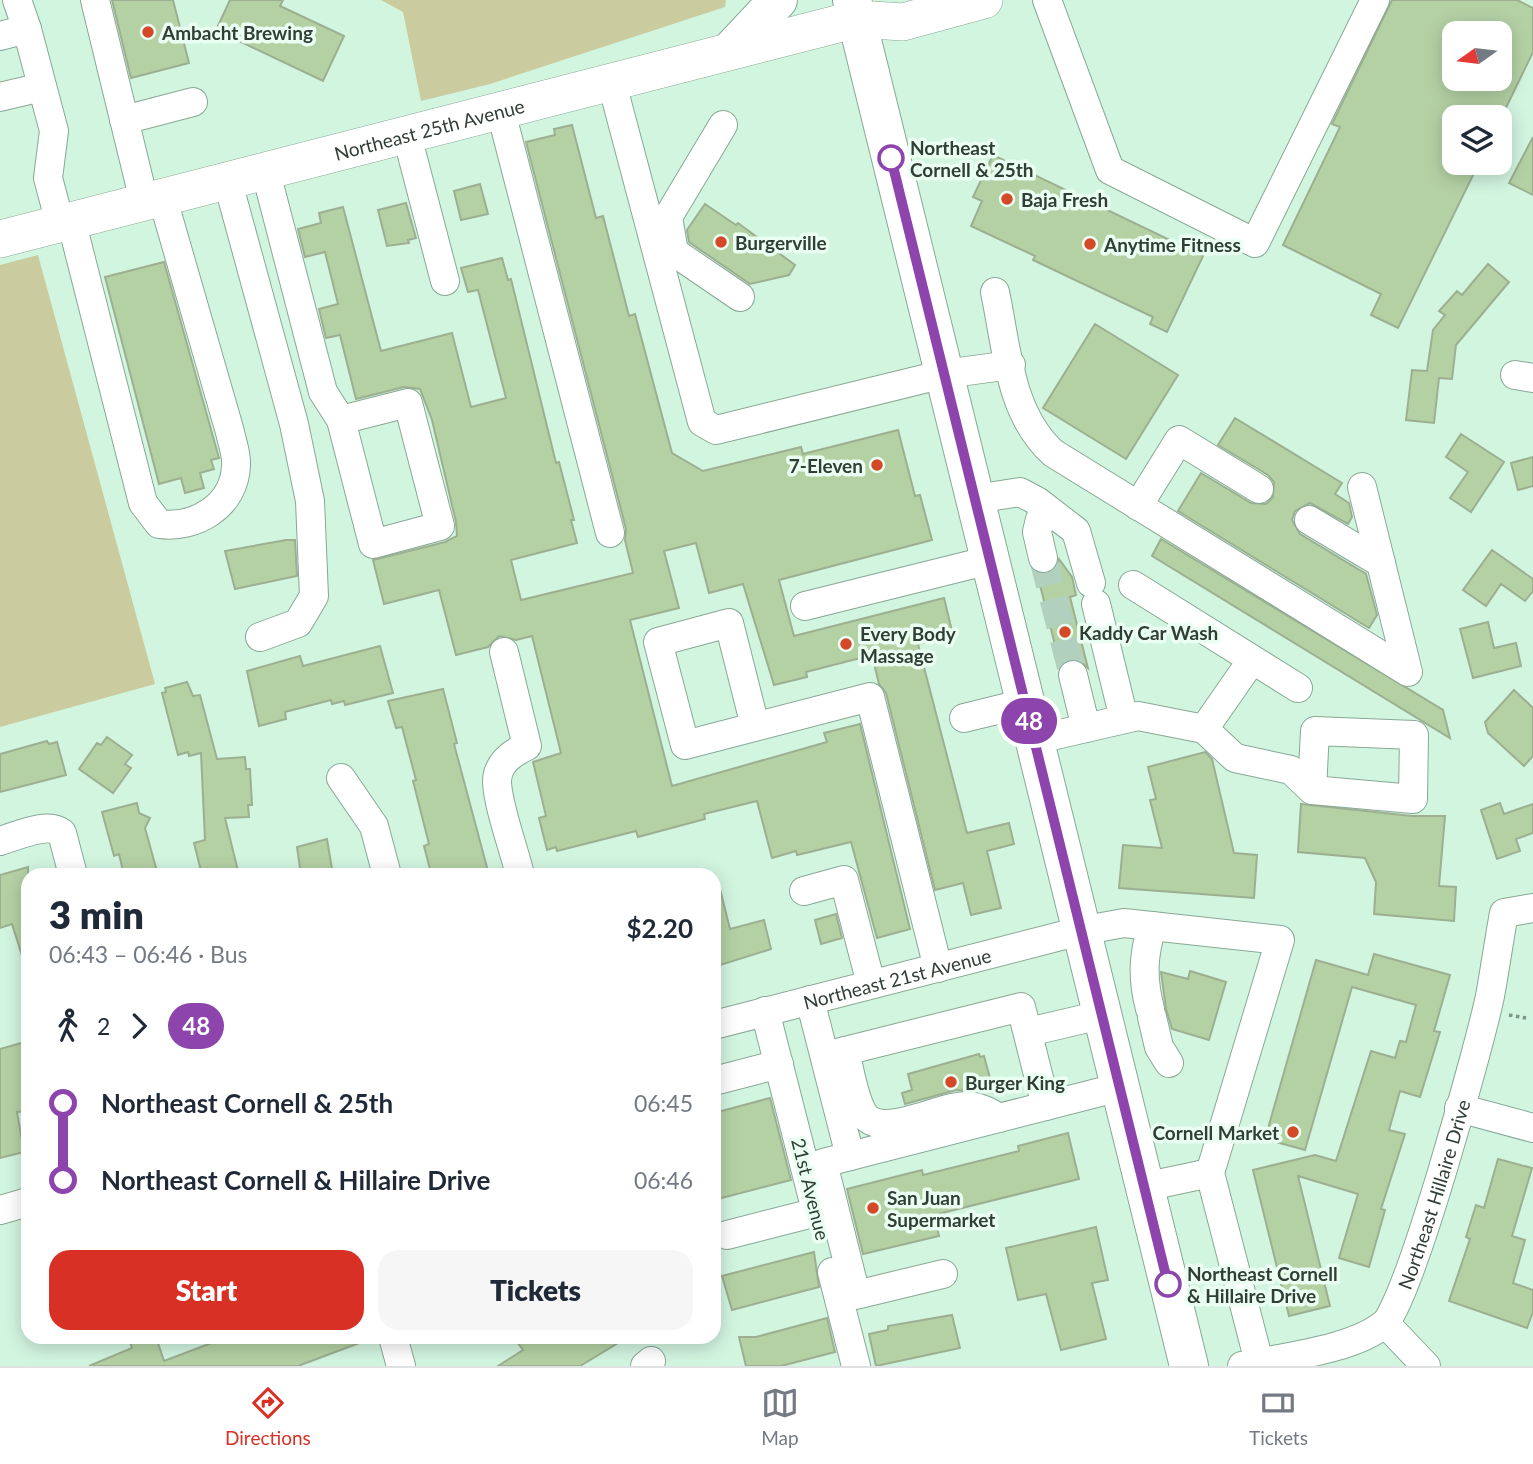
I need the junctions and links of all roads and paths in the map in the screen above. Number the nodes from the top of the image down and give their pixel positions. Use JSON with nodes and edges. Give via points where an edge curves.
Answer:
{"nodes":[{"id":1,"x":17,"y":0,"type":"edge"},
{"id":2,"x":95,"y":0,"type":"edge"},
{"id":3,"x":778,"y":0,"type":"edge"},
{"id":4,"x":984,"y":0,"type":"edge"},
{"id":5,"x":1047,"y":0,"type":"edge"},
{"id":6,"x":1375,"y":0,"type":"edge"},
{"id":7,"x":862,"y":6,"type":"edge"},
{"id":8,"x":13,"y":32,"type":"edge"},
{"id":9,"x":731,"y":50,"type":"junction"},
{"id":10,"x":611,"y":80,"type":"junction"},
{"id":11,"x":42,"y":87,"type":"junction"},
{"id":12,"x":0,"y":97,"type":"edge"},
{"id":13,"x":193,"y":102,"type":"dead end"},
{"id":14,"x":500,"y":108,"type":"junction"},
{"id":15,"x":124,"y":120,"type":"junction"},
{"id":16,"x":723,"y":125,"type":"dead end"},
{"id":17,"x":406,"y":132,"type":"junction"},
{"id":18,"x":265,"y":170,"type":"junction"},
{"id":19,"x":227,"y":179,"type":"junction"},
{"id":20,"x":153,"y":199,"type":"junction"},
{"id":21,"x":65,"y":222,"type":"junction"},
{"id":22,"x":0,"y":239,"type":"edge"},
{"id":23,"x":444,"y":281,"type":"dead end"},
{"id":24,"x":995,"y":292,"type":"dead end"},
{"id":25,"x":740,"y":298,"type":"dead end"},
{"id":26,"x":1011,"y":365,"type":"junction"},
{"id":27,"x":944,"y":374,"type":"junction"},
{"id":28,"x":341,"y":420,"type":"junction"},
{"id":29,"x":1363,"y":487,"type":"dead end"},
{"id":30,"x":1259,"y":489,"type":"dead end"},
{"id":31,"x":975,"y":499,"type":"junction"},
{"id":32,"x":1138,"y":506,"type":"junction"},
{"id":33,"x":1052,"y":514,"type":"junction"},
{"id":34,"x":1309,"y":520,"type":"dead end"},
{"id":35,"x":610,"y":533,"type":"dead end"},
{"id":36,"x":1043,"y":558,"type":"tunnel mouth"},
{"id":37,"x":990,"y":560,"type":"junction"},
{"id":38,"x":1381,"y":563,"type":"junction"},
{"id":39,"x":1133,"y":585,"type":"dead end"},
{"id":40,"x":805,"y":606,"type":"dead end"},
{"id":41,"x":260,"y":638,"type":"dead end"},
{"id":42,"x":504,"y":652,"type":"dead end"},
{"id":43,"x":1252,"y":660,"type":"junction"},
{"id":44,"x":1073,"y":675,"type":"tunnel mouth"},
{"id":45,"x":1298,"y":688,"type":"dead end"},
{"id":46,"x":1025,"y":703,"type":"junction"},
{"id":47,"x":964,"y":718,"type":"dead end"},
{"id":48,"x":1124,"y":719,"type":"junction"},
{"id":49,"x":755,"y":726,"type":"junction"},
{"id":50,"x":1086,"y":728,"type":"junction"},
{"id":51,"x":1204,"y":729,"type":"junction"},
{"id":52,"x":1034,"y":740,"type":"junction"},
{"id":53,"x":341,"y":778,"type":"dead end"},
{"id":54,"x":1312,"y":790,"type":"junction"},
{"id":55,"x":0,"y":841,"type":"edge"},
{"id":56,"x":71,"y":868,"type":"edge"},
{"id":57,"x":385,"y":868,"type":"edge"},
{"id":58,"x":518,"y":868,"type":"edge"},
{"id":59,"x":804,"y":891,"type":"dead end"},
{"id":60,"x":1533,"y":908,"type":"edge"},
{"id":61,"x":1152,"y":926,"type":"junction"},
{"id":62,"x":1080,"y":931,"type":"junction"},
{"id":63,"x":938,"y":968,"type":"junction"},
{"id":64,"x":871,"y":984,"type":"junction"},
{"id":65,"x":810,"y":1000,"type":"junction"},
{"id":66,"x":765,"y":1012,"type":"junction"},
{"id":67,"x":1101,"y":1015,"type":"junction"},
{"id":68,"x":721,"y":1023,"type":"edge"},
{"id":69,"x":1028,"y":1032,"type":"junction"},
{"id":70,"x":835,"y":1053,"type":"junction"},
{"id":71,"x":779,"y":1063,"type":"junction"},
{"id":72,"x":1169,"y":1063,"type":"dead end"},
{"id":73,"x":721,"y":1079,"type":"edge"},
{"id":74,"x":1119,"y":1087,"type":"junction"},
{"id":75,"x":1046,"y":1106,"type":"junction"},
{"id":76,"x":1459,"y":1108,"type":"junction"},
{"id":77,"x":999,"y":1118,"type":"junction"},
{"id":78,"x":1533,"y":1128,"type":"edge"},
{"id":79,"x":850,"y":1156,"type":"junction"},
{"id":80,"x":1210,"y":1173,"type":"junction"},
{"id":81,"x":1144,"y":1187,"type":"junction"},
{"id":82,"x":21,"y":1204,"type":"edge"},
{"id":83,"x":0,"y":1210,"type":"edge"},
{"id":84,"x":817,"y":1212,"type":"junction"},
{"id":85,"x":727,"y":1235,"type":"dead end"},
{"id":86,"x":943,"y":1274,"type":"dead end"},
{"id":87,"x":1386,"y":1324,"type":"junction"},
{"id":88,"x":395,"y":1344,"type":"edge"},
{"id":89,"x":1251,"y":1364,"type":"edge"},
{"id":90,"x":401,"y":1366,"type":"edge"},
{"id":91,"x":856,"y":1366,"type":"edge"},
{"id":92,"x":1189,"y":1366,"type":"edge"},
{"id":93,"x":1426,"y":1366,"type":"edge"}],
"edges":[{"from":1,"to":8,"type":"street"},
{"from":2,"to":15,"type":"street"},
{"from":3,"to":9,"type":"highway"},
{"from":4,"to":7,"type":"main road","name":"Northeast 25th Avenue","via":[[903,22]]},
{"from":5,"to":6,"type":"street","via":[[1110,170],[1255,243]]},
{"from":7,"to":9,"type":"main road","name":"Northeast 25th Avenue"},
{"from":7,"to":27,"type":"highway"},
{"from":8,"to":11,"type":"street"},
{"from":9,"to":10,"type":"main road","name":"Northeast 25th Avenue"},
{"from":10,"to":14,"type":"main road","name":"Northeast 25th Avenue"},
{"from":10,"to":27,"type":"street","via":[[702,422],[716,430]]},
{"from":11,"to":12,"type":"street"},
{"from":11,"to":21,"type":"street","via":[[54,131],[48,178]]},
{"from":13,"to":15,"type":"street"},
{"from":14,"to":17,"type":"main road","name":"Northeast 25th Avenue"},
{"from":14,"to":35,"type":"street"},
{"from":15,"to":20,"type":"street"},
{"from":16,"to":25,"type":"street","via":[[668,217],[674,252]]},
{"from":17,"to":18,"type":"main road","name":"Northeast 25th Avenue"},
{"from":17,"to":23,"type":"street"},
{"from":18,"to":19,"type":"main road","name":"Northeast 25th Avenue"},
{"from":18,"to":28,"type":"street","via":[[323,393]]},
{"from":19,"to":20,"type":"main road","name":"Northeast 25th Avenue"},
{"from":19,"to":41,"type":"street","via":[[310,501],[314,596],[298,623]]},
{"from":20,"to":21,"type":"main road","name":"Northeast 25th Avenue"},
{"from":20,"to":21,"type":"street","via":[[230,432],[236,466],[227,495],[206,517],[179,527],[159,524],[143,503]]},
{"from":21,"to":22,"type":"main road","name":"Northeast 25th Avenue"},
{"from":24,"to":26,"type":"street"},
{"from":26,"to":27,"type":"street"},
{"from":26,"to":32,"type":"street","via":[[1023,416],[1035,437]]},
{"from":27,"to":31,"type":"highway"},
{"from":28,"to":28,"type":"street","via":[[373,544],[440,526],[408,403]]},
{"from":29,"to":38,"type":"street"},
{"from":30,"to":32,"type":"street","via":[[1180,440]]},
{"from":31,"to":33,"type":"street","via":[[1020,492]]},
{"from":31,"to":37,"type":"highway"},
{"from":32,"to":38,"type":"street","via":[[1408,672]]},
{"from":33,"to":36,"type":"street","via":[[1040,519],[1036,527]]},
{"from":33,"to":48,"type":"street","via":[[1076,531]]},
{"from":34,"to":38,"type":"street"},
{"from":37,"to":40,"type":"street"},
{"from":37,"to":46,"type":"highway"},
{"from":39,"to":43,"type":"street"},
{"from":42,"to":58,"type":"street","via":[[527,746],[503,763],[497,781]]},
{"from":43,"to":45,"type":"street"},
{"from":43,"to":51,"type":"street"},
{"from":44,"to":50,"type":"street"},
{"from":46,"to":47,"type":"street"},
{"from":46,"to":52,"type":"highway"},
{"from":48,"to":50,"type":"street"},
{"from":48,"to":51,"type":"street","via":[[1138,716]]},
{"from":49,"to":49,"type":"street","via":[[685,745],[658,642],[729,623]]},
{"from":49,"to":63,"type":"street","via":[[870,697]]},
{"from":50,"to":52,"type":"street"},
{"from":51,"to":54,"type":"street","via":[[1235,758],[1292,770]]},
{"from":52,"to":62,"type":"highway"},
{"from":53,"to":57,"type":"street","via":[[374,826]]},
{"from":54,"to":54,"type":"street","via":[[1413,799],[1414,735],[1315,731]]},
{"from":55,"to":56,"type":"street","via":[[48,828],[62,833]]},
{"from":59,"to":64,"type":"street","via":[[844,880]]},
{"from":60,"to":76,"type":"street","name":"Northeast Hillaire Drive","via":[[1504,912],[1489,998]]},
{"from":61,"to":62,"type":"street","name":"Northeast 21st Avenue","via":[[1124,923]]},
{"from":61,"to":72,"type":"street","via":[[1144,953],[1143,982],[1159,1047]]},
{"from":61,"to":80,"type":"street","name":"Northeast 21st Avenue","via":[[1280,940]]},
{"from":62,"to":63,"type":"street","name":"Northeast 21st Avenue"},
{"from":62,"to":67,"type":"highway"},
{"from":63,"to":64,"type":"street","name":"Northeast 21st Avenue"},
{"from":64,"to":65,"type":"street","name":"Northeast 21st Avenue"},
{"from":65,"to":66,"type":"street","name":"Northeast 21st Avenue"},
{"from":65,"to":70,"type":"street"},
{"from":66,"to":68,"type":"street","name":"Northeast 21st Avenue"},
{"from":66,"to":71,"type":"street","name":"21st Avenue"},
{"from":67,"to":69,"type":"street"},
{"from":67,"to":74,"type":"highway"},
{"from":69,"to":70,"type":"street","via":[[1021,1007]]},
{"from":69,"to":75,"type":"street"},
{"from":70,"to":77,"type":"street","via":[[861,1110],[872,1122],[888,1125],[962,1107],[985,1110]]},
{"from":70,"to":79,"type":"street"},
{"from":71,"to":73,"type":"street"},
{"from":71,"to":84,"type":"street","name":"21st Avenue"},
{"from":74,"to":75,"type":"street"},
{"from":74,"to":81,"type":"highway"},
{"from":75,"to":77,"type":"street"},
{"from":76,"to":78,"type":"street"},
{"from":76,"to":87,"type":"street","name":"Northeast Hillaire Drive","via":[[1404,1292]]},
{"from":77,"to":79,"type":"street"},
{"from":79,"to":86,"type":"street","via":[[823,1163],[856,1295]]},
{"from":80,"to":81,"type":"street"},
{"from":80,"to":89,"type":"street"},
{"from":81,"to":92,"type":"highway"},
{"from":82,"to":83,"type":"street"},
{"from":84,"to":85,"type":"street"},
{"from":84,"to":91,"type":"street","name":"21st Avenue"},
{"from":87,"to":89,"type":"street","via":[[1337,1344]]},
{"from":87,"to":93,"type":"street"},
{"from":88,"to":90,"type":"street"}]}
